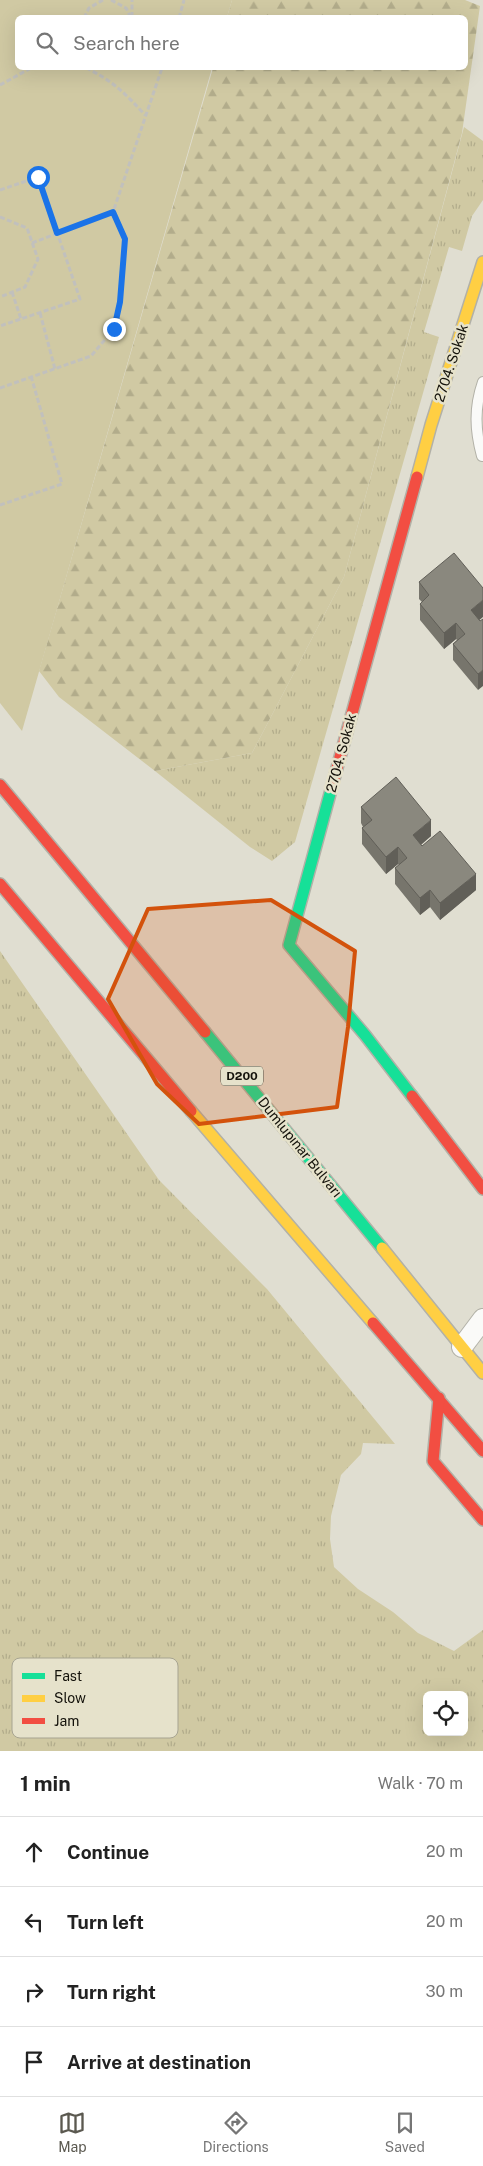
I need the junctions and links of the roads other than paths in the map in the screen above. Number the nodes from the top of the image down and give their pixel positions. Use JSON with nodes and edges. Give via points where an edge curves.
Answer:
{"nodes":[{"id":1,"x":483,"y":262,"type":"edge"},
{"id":2,"x":478,"y":297,"type":"edge"},
{"id":3,"x":483,"y":382,"type":"edge"},
{"id":4,"x":482,"y":456,"type":"edge"},
{"id":5,"x":0,"y":785,"type":"edge"},
{"id":6,"x":0,"y":884,"type":"edge"},
{"id":7,"x":483,"y":1189,"type":"edge"},
{"id":8,"x":483,"y":1319,"type":"edge"},
{"id":9,"x":462,"y":1347,"type":"junction"},
{"id":10,"x":482,"y":1371,"type":"edge"},
{"id":11,"x":439,"y":1398,"type":"junction"},
{"id":12,"x":483,"y":1451,"type":"edge"},
{"id":13,"x":483,"y":1520,"type":"edge"}],
"edges":[{"from":1,"to":2,"type":"main road","name":"2704. Sokak"},
{"from":2,"to":7,"type":"main road","name":"2704. Sokak","via":[[431,425],[289,945],[365,1035]]},
{"from":3,"to":4,"type":"lane","via":[[476,412]]},
{"from":5,"to":9,"type":"main road","name":"Dumlupınar Bulvarı","number":"D200"},
{"from":6,"to":11,"type":"main road"},
{"from":8,"to":9,"type":"street"},
{"from":9,"to":10,"type":"main road","name":"Dumlupınar Bulvarı","number":"D200"},
{"from":11,"to":12,"type":"main road"},
{"from":11,"to":13,"type":"main road","via":[[433,1460]]}]}
